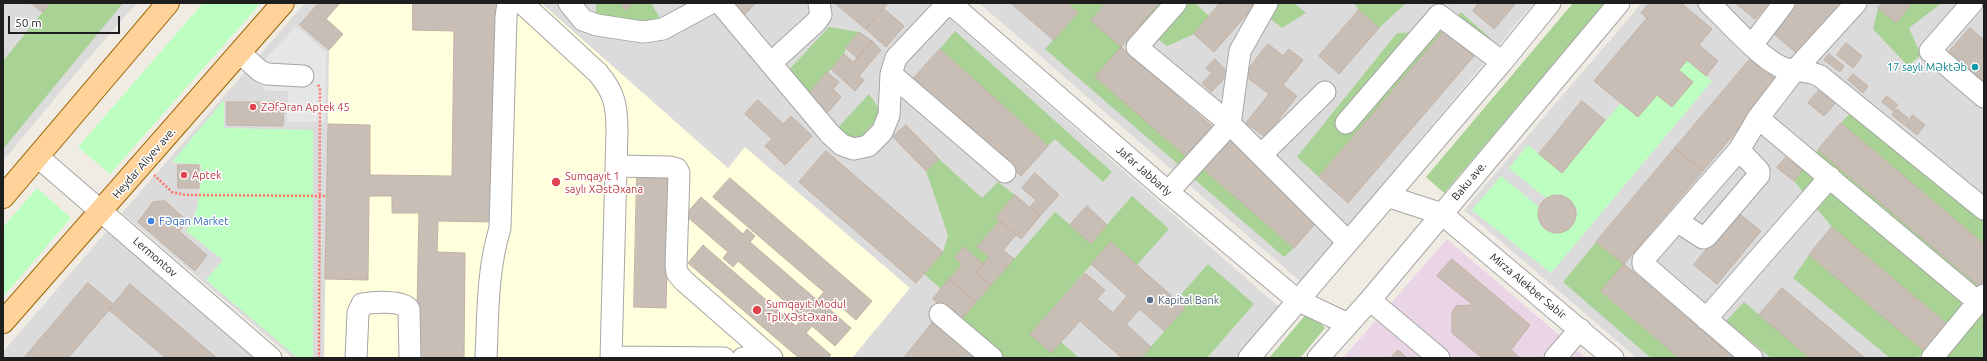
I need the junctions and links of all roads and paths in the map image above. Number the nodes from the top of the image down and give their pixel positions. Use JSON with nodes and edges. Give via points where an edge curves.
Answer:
{"nodes":[{"id":1,"x":168,"y":3,"type":"edge"},
{"id":2,"x":283,"y":3,"type":"edge"},
{"id":3,"x":508,"y":3,"type":"edge"},
{"id":4,"x":522,"y":3,"type":"edge"},
{"id":5,"x":569,"y":3,"type":"edge"},
{"id":6,"x":711,"y":3,"type":"edge"},
{"id":7,"x":720,"y":3,"type":"edge"},
{"id":8,"x":819,"y":3,"type":"edge"},
{"id":9,"x":949,"y":3,"type":"edge"},
{"id":10,"x":1176,"y":3,"type":"edge"},
{"id":11,"x":1267,"y":3,"type":"edge"},
{"id":12,"x":1550,"y":3,"type":"edge"},
{"id":13,"x":1619,"y":3,"type":"edge"},
{"id":14,"x":1709,"y":3,"type":"edge"},
{"id":15,"x":1784,"y":3,"type":"edge"},
{"id":16,"x":1856,"y":3,"type":"edge"},
{"id":17,"x":1972,"y":3,"type":"edge"},
{"id":18,"x":1752,"y":45,"type":"junction"},
{"id":19,"x":240,"y":53,"type":"junction"},
{"id":20,"x":1502,"y":62,"type":"junction"},
{"id":21,"x":771,"y":64,"type":"junction"},
{"id":22,"x":1795,"y":70,"type":"junction"},
{"id":23,"x":891,"y":74,"type":"junction"},
{"id":24,"x":303,"y":76,"type":"joint"},
{"id":25,"x":1325,"y":92,"type":"dead end"},
{"id":26,"x":1984,"y":97,"type":"edge"},
{"id":27,"x":1758,"y":118,"type":"junction"},
{"id":28,"x":1346,"y":123,"type":"dead end"},
{"id":29,"x":1230,"y":124,"type":"junction"},
{"id":30,"x":1739,"y":150,"type":"junction"},
{"id":31,"x":1261,"y":155,"type":"junction"},
{"id":32,"x":38,"y":156,"type":"junction"},
{"id":33,"x":142,"y":164,"type":"junction"},
{"id":34,"x":616,"y":166,"type":"junction"},
{"id":35,"x":1005,"y":172,"type":"dead end"},
{"id":36,"x":1830,"y":177,"type":"junction"},
{"id":37,"x":1168,"y":192,"type":"junction"},
{"id":38,"x":320,"y":196,"type":"junction"},
{"id":39,"x":326,"y":196,"type":"dead end"},
{"id":40,"x":1387,"y":196,"type":"junction"},
{"id":41,"x":3,"y":197,"type":"edge"},
{"id":42,"x":1984,"y":209,"type":"edge"},
{"id":43,"x":102,"y":211,"type":"junction"},
{"id":44,"x":1442,"y":214,"type":"junction"},
{"id":45,"x":1677,"y":220,"type":"junction"},
{"id":46,"x":1348,"y":242,"type":"junction"},
{"id":47,"x":1981,"y":299,"type":"edge"},
{"id":48,"x":1297,"y":300,"type":"junction"},
{"id":49,"x":1370,"y":300,"type":"junction"},
{"id":50,"x":940,"y":314,"type":"dead end"},
{"id":51,"x":1706,"y":318,"type":"junction"},
{"id":52,"x":3,"y":322,"type":"edge"},
{"id":53,"x":1348,"y":324,"type":"junction"},
{"id":54,"x":1580,"y":330,"type":"junction"},
{"id":55,"x":768,"y":354,"type":"edge"},
{"id":56,"x":611,"y":357,"type":"edge"},
{"id":57,"x":271,"y":358,"type":"edge"},
{"id":58,"x":319,"y":358,"type":"edge"},
{"id":59,"x":356,"y":358,"type":"edge"},
{"id":60,"x":410,"y":358,"type":"edge"},
{"id":61,"x":486,"y":358,"type":"edge"},
{"id":62,"x":724,"y":358,"type":"edge"},
{"id":63,"x":743,"y":358,"type":"edge"},
{"id":64,"x":992,"y":358,"type":"edge"},
{"id":65,"x":1249,"y":358,"type":"edge"},
{"id":66,"x":1318,"y":358,"type":"edge"},
{"id":67,"x":1439,"y":358,"type":"edge"},
{"id":68,"x":1555,"y":358,"type":"edge"},
{"id":69,"x":1613,"y":358,"type":"edge"},
{"id":70,"x":1752,"y":358,"type":"edge"},
{"id":71,"x":1932,"y":358,"type":"edge"}],
"edges":[{"from":1,"to":32,"type":"main road"},
{"from":2,"to":19,"type":"main road","name":"Heydar Aliyev ave."},
{"from":3,"to":61,"type":"street","via":[[500,228],[490,271]]},
{"from":4,"to":34,"type":"street","via":[[609,86],[617,111]]},
{"from":5,"to":6,"type":"street","via":[[583,20],[597,25],[643,32],[663,29]]},
{"from":7,"to":21,"type":"street"},
{"from":8,"to":21,"type":"street","via":[[821,15],[816,22]]},
{"from":9,"to":23,"type":"street","via":[[896,58]]},
{"from":9,"to":37,"type":"street","name":"Jafar Jabbarly"},
{"from":10,"to":29,"type":"street","via":[[1137,47]]},
{"from":11,"to":29,"type":"street","via":[[1240,51]]},
{"from":12,"to":20,"type":"street"},
{"from":13,"to":44,"type":"street","name":"Baku ave."},
{"from":14,"to":18,"type":"street"},
{"from":15,"to":18,"type":"street"},
{"from":16,"to":22,"type":"street"},
{"from":17,"to":26,"type":"street","via":[[1930,51]]},
{"from":18,"to":22,"type":"street","via":[[1776,64]]},
{"from":19,"to":24,"type":"street","via":[[267,74]]},
{"from":19,"to":33,"type":"main road","name":"Heydar Aliyev ave."},
{"from":20,"to":28,"type":"street","via":[[1439,15]]},
{"from":20,"to":40,"type":"street"},
{"from":21,"to":23,"type":"street","via":[[830,134],[842,145],[854,149],[868,146],[882,132],[889,115]]},
{"from":22,"to":27,"type":"street"},
{"from":22,"to":42,"type":"street","via":[[1812,72],[1820,76]]},
{"from":23,"to":35,"type":"street"},
{"from":24,"to":38,"type":"path","via":[[311,78],[320,88]]},
{"from":25,"to":31,"type":"street"},
{"from":27,"to":30,"type":"street"},
{"from":27,"to":36,"type":"street"},
{"from":29,"to":31,"type":"street"},
{"from":29,"to":37,"type":"street"},
{"from":30,"to":45,"type":"street"},
{"from":30,"to":45,"type":"street","via":[[1759,171],[1759,175],[1707,236],[1703,238]]},
{"from":31,"to":46,"type":"street"},
{"from":32,"to":41,"type":"main road"},
{"from":32,"to":43,"type":"street","name":"Lermontov"},
{"from":33,"to":38,"type":"path","via":[[172,192],[178,194]]},
{"from":33,"to":43,"type":"main road","name":"Heydar Aliyev ave."},
{"from":34,"to":55,"type":"street","via":[[676,169],[679,173],[677,272],[684,281]]},
{"from":34,"to":56,"type":"street"},
{"from":36,"to":47,"type":"street"},
{"from":36,"to":51,"type":"street"},
{"from":37,"to":48,"type":"street","name":"Jafar Jabbarly"},
{"from":38,"to":39,"type":"path"},
{"from":38,"to":58,"type":"path"},
{"from":40,"to":44,"type":"street"},
{"from":40,"to":46,"type":"street"},
{"from":43,"to":52,"type":"main road","name":"Heydar Aliyev ave."},
{"from":43,"to":57,"type":"street","name":"Lermontov"},
{"from":44,"to":49,"type":"street","name":"Baku ave."},
{"from":44,"to":54,"type":"street","name":"Mirza Alekber Sabir"},
{"from":45,"to":51,"type":"street","via":[[1645,256],[1643,264]]},
{"from":46,"to":48,"type":"street"},
{"from":47,"to":71,"type":"street"},
{"from":48,"to":53,"type":"street","name":"Jafar Jabbarly"},
{"from":48,"to":65,"type":"street"},
{"from":49,"to":53,"type":"street","name":"Baku ave."},
{"from":49,"to":67,"type":"street"},
{"from":50,"to":64,"type":"street"},
{"from":51,"to":70,"type":"street"},
{"from":53,"to":66,"type":"street","name":"Baku ave."},
{"from":54,"to":68,"type":"street"},
{"from":54,"to":69,"type":"street","name":"Mirza Alekber Sabir"},
{"from":55,"to":63,"type":"street"},
{"from":56,"to":62,"type":"street"},
{"from":59,"to":60,"type":"street","via":[[358,313],[362,304],[369,302],[407,305]]}]}
